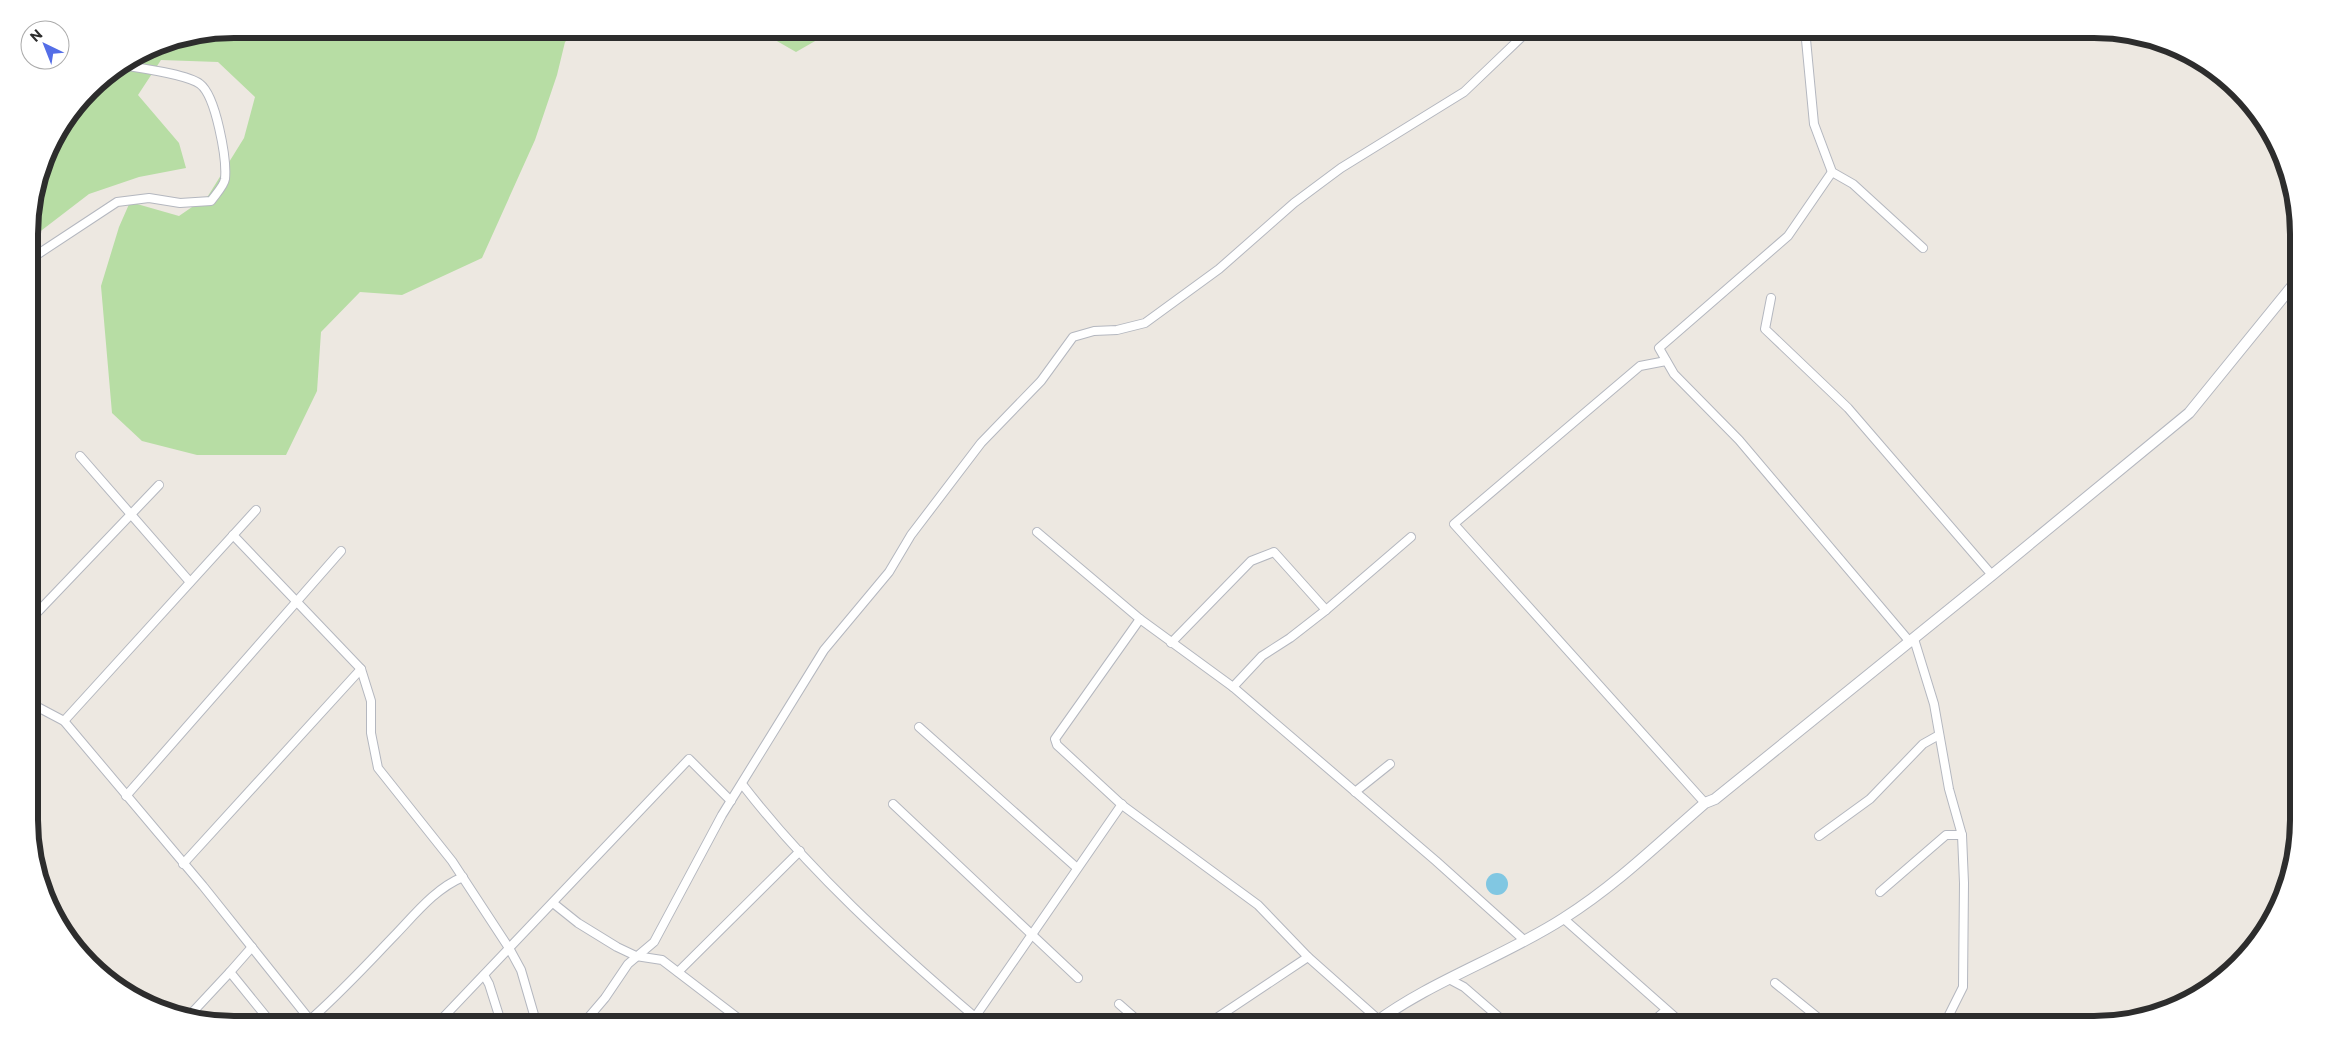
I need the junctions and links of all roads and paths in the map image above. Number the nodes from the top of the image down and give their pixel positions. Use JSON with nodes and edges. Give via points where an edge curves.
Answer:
{"nodes":[{"id":1,"x":1521,"y":38,"type":"edge"},
{"id":2,"x":1806,"y":38,"type":"edge"},
{"id":3,"x":131,"y":67,"type":"edge"},
{"id":4,"x":1832,"y":172,"type":"junction"},
{"id":5,"x":1923,"y":248,"type":"dead end"},
{"id":6,"x":38,"y":254,"type":"edge"},
{"id":7,"x":2290,"y":289,"type":"edge"},
{"id":8,"x":1771,"y":298,"type":"dead end"},
{"id":9,"x":1666,"y":361,"type":"junction"},
{"id":10,"x":80,"y":456,"type":"dead end"},
{"id":11,"x":159,"y":485,"type":"dead end"},
{"id":12,"x":256,"y":510,"type":"dead end"},
{"id":13,"x":130,"y":515,"type":"junction"},
{"id":14,"x":1037,"y":532,"type":"dead end"},
{"id":15,"x":233,"y":535,"type":"junction"},
{"id":16,"x":1410,"y":537,"type":"dead end"},
{"id":17,"x":341,"y":551,"type":"dead end"},
{"id":18,"x":1992,"y":575,"type":"junction"},
{"id":19,"x":190,"y":582,"type":"junction"},
{"id":20,"x":297,"y":602,"type":"junction"},
{"id":21,"x":1326,"y":610,"type":"junction"},
{"id":22,"x":38,"y":612,"type":"edge"},
{"id":23,"x":1140,"y":620,"type":"junction"},
{"id":24,"x":1912,"y":641,"type":"junction"},
{"id":25,"x":1171,"y":643,"type":"junction"},
{"id":26,"x":361,"y":669,"type":"junction"},
{"id":27,"x":1234,"y":687,"type":"junction"},
{"id":28,"x":38,"y":707,"type":"edge"},
{"id":29,"x":64,"y":722,"type":"junction"},
{"id":30,"x":919,"y":727,"type":"dead end"},
{"id":31,"x":1939,"y":734,"type":"junction"},
{"id":32,"x":1390,"y":764,"type":"dead end"},
{"id":33,"x":742,"y":784,"type":"junction"},
{"id":34,"x":1355,"y":792,"type":"junction"},
{"id":35,"x":126,"y":796,"type":"junction"},
{"id":36,"x":731,"y":801,"type":"junction"},
{"id":37,"x":1705,"y":803,"type":"junction"},
{"id":38,"x":893,"y":804,"type":"dead end"},
{"id":39,"x":1122,"y":804,"type":"junction"},
{"id":40,"x":1962,"y":835,"type":"junction"},
{"id":41,"x":1819,"y":836,"type":"dead end"},
{"id":42,"x":800,"y":851,"type":"junction"},
{"id":43,"x":183,"y":864,"type":"junction"},
{"id":44,"x":1077,"y":868,"type":"junction"},
{"id":45,"x":463,"y":877,"type":"junction"},
{"id":46,"x":1880,"y":892,"type":"dead end"},
{"id":47,"x":552,"y":903,"type":"junction"},
{"id":48,"x":1564,"y":919,"type":"junction"},
{"id":49,"x":1032,"y":933,"type":"junction"},
{"id":50,"x":1524,"y":940,"type":"junction"},
{"id":51,"x":252,"y":947,"type":"junction"},
{"id":52,"x":509,"y":948,"type":"junction"},
{"id":53,"x":636,"y":956,"type":"junction"},
{"id":54,"x":1308,"y":956,"type":"junction"},
{"id":55,"x":230,"y":972,"type":"junction"},
{"id":56,"x":678,"y":972,"type":"junction"},
{"id":57,"x":484,"y":975,"type":"junction"},
{"id":58,"x":1078,"y":978,"type":"dead end"},
{"id":59,"x":1449,"y":980,"type":"junction"},
{"id":60,"x":1775,"y":983,"type":"dead end"},
{"id":61,"x":1120,"y":1004,"type":"dead end"},
{"id":62,"x":1666,"y":1010,"type":"junction"},
{"id":63,"x":192,"y":1012,"type":"edge"},
{"id":64,"x":266,"y":1016,"type":"edge"},
{"id":65,"x":303,"y":1016,"type":"edge"},
{"id":66,"x":317,"y":1016,"type":"edge"},
{"id":67,"x":445,"y":1016,"type":"edge"},
{"id":68,"x":499,"y":1016,"type":"edge"},
{"id":69,"x":534,"y":1016,"type":"edge"},
{"id":70,"x":590,"y":1016,"type":"edge"},
{"id":71,"x":735,"y":1016,"type":"edge"},
{"id":72,"x":973,"y":1016,"type":"edge"},
{"id":73,"x":975,"y":1016,"type":"edge"},
{"id":74,"x":1133,"y":1016,"type":"edge"},
{"id":75,"x":1219,"y":1016,"type":"edge"},
{"id":76,"x":1368,"y":1016,"type":"edge"},
{"id":77,"x":1387,"y":1016,"type":"edge"},
{"id":78,"x":1498,"y":1016,"type":"edge"},
{"id":79,"x":1659,"y":1016,"type":"edge"},
{"id":80,"x":1673,"y":1016,"type":"edge"},
{"id":81,"x":1816,"y":1016,"type":"edge"},
{"id":82,"x":1948,"y":1016,"type":"edge"}],
"edges":[{"from":1,"to":33,"type":"street","via":[[1464,92],[1335,173],[1294,203],[1219,269],[1145,323],[1073,337],[1041,381],[981,443],[911,535],[888,572],[824,650]]},
{"from":2,"to":4,"type":"street","via":[[1814,124]]},
{"from":3,"to":6,"type":"street","via":[[173,74],[200,84],[214,106],[224,156],[225,181],[211,201],[180,203],[149,198],[117,202]]},
{"from":4,"to":5,"type":"street","via":[[1853,184]]},
{"from":4,"to":9,"type":"street","via":[[1788,236],[1659,348]]},
{"from":7,"to":18,"type":"main road","via":[[2189,413]]},
{"from":8,"to":18,"type":"street","via":[[1765,329],[1848,408]]},
{"from":9,"to":24,"type":"street","via":[[1674,374],[1739,440]]},
{"from":9,"to":37,"type":"street","via":[[1640,366],[1454,524]]},
{"from":10,"to":13,"type":"street"},
{"from":11,"to":13,"type":"street"},
{"from":12,"to":15,"type":"street"},
{"from":13,"to":19,"type":"street"},
{"from":13,"to":22,"type":"street"},
{"from":14,"to":23,"type":"street"},
{"from":15,"to":19,"type":"street"},
{"from":15,"to":20,"type":"street"},
{"from":16,"to":21,"type":"street"},
{"from":17,"to":20,"type":"street"},
{"from":18,"to":24,"type":"main road"},
{"from":19,"to":29,"type":"street"},
{"from":20,"to":26,"type":"street"},
{"from":20,"to":35,"type":"street"},
{"from":21,"to":25,"type":"street","via":[[1274,552],[1251,561]]},
{"from":21,"to":27,"type":"street","via":[[1262,656]]},
{"from":23,"to":25,"type":"street"},
{"from":23,"to":39,"type":"street","via":[[1055,739],[1057,745]]},
{"from":24,"to":31,"type":"street","via":[[1934,704]]},
{"from":24,"to":37,"type":"main road","via":[[1715,799]]},
{"from":25,"to":27,"type":"street"},
{"from":26,"to":43,"type":"street"},
{"from":26,"to":45,"type":"street","via":[[371,701],[371,733],[378,768]]},
{"from":27,"to":34,"type":"street"},
{"from":28,"to":29,"type":"street"},
{"from":29,"to":35,"type":"street"},
{"from":30,"to":44,"type":"street"},
{"from":31,"to":40,"type":"street"},
{"from":31,"to":41,"type":"street","via":[[1923,744],[1870,799]]},
{"from":32,"to":34,"type":"street"},
{"from":33,"to":36,"type":"street"},
{"from":33,"to":42,"type":"street"},
{"from":34,"to":50,"type":"street"},
{"from":35,"to":43,"type":"street"},
{"from":36,"to":47,"type":"street","via":[[690,759]]},
{"from":36,"to":53,"type":"street","via":[[654,942]]},
{"from":37,"to":48,"type":"main road","via":[[1618,879]]},
{"from":38,"to":49,"type":"street"},
{"from":39,"to":44,"type":"street"},
{"from":39,"to":54,"type":"street","via":[[1258,905]]},
{"from":40,"to":46,"type":"street","via":[[1946,835]]},
{"from":40,"to":82,"type":"street","via":[[1963,987]]},
{"from":42,"to":56,"type":"street"},
{"from":42,"to":72,"type":"street","via":[[851,905]]},
{"from":43,"to":51,"type":"street"},
{"from":44,"to":49,"type":"street"},
{"from":45,"to":52,"type":"street"},
{"from":45,"to":66,"type":"street","via":[[434,896]]},
{"from":47,"to":52,"type":"street"},
{"from":47,"to":53,"type":"street","via":[[578,923]]},
{"from":48,"to":50,"type":"main road"},
{"from":48,"to":62,"type":"street"},
{"from":49,"to":58,"type":"street"},
{"from":49,"to":73,"type":"street"},
{"from":50,"to":59,"type":"main road"},
{"from":51,"to":55,"type":"street"},
{"from":51,"to":65,"type":"street"},
{"from":52,"to":57,"type":"street"},
{"from":52,"to":69,"type":"street","via":[[521,970]]},
{"from":53,"to":56,"type":"street","via":[[662,960]]},
{"from":53,"to":70,"type":"street"},
{"from":54,"to":75,"type":"street"},
{"from":54,"to":76,"type":"street"},
{"from":55,"to":63,"type":"street"},
{"from":55,"to":64,"type":"street"},
{"from":56,"to":71,"type":"street"},
{"from":57,"to":67,"type":"street"},
{"from":57,"to":68,"type":"street"},
{"from":59,"to":77,"type":"main road"},
{"from":59,"to":78,"type":"street","via":[[1464,987]]},
{"from":60,"to":81,"type":"street"},
{"from":61,"to":74,"type":"street"},
{"from":62,"to":79,"type":"street"},
{"from":62,"to":80,"type":"street"}]}
